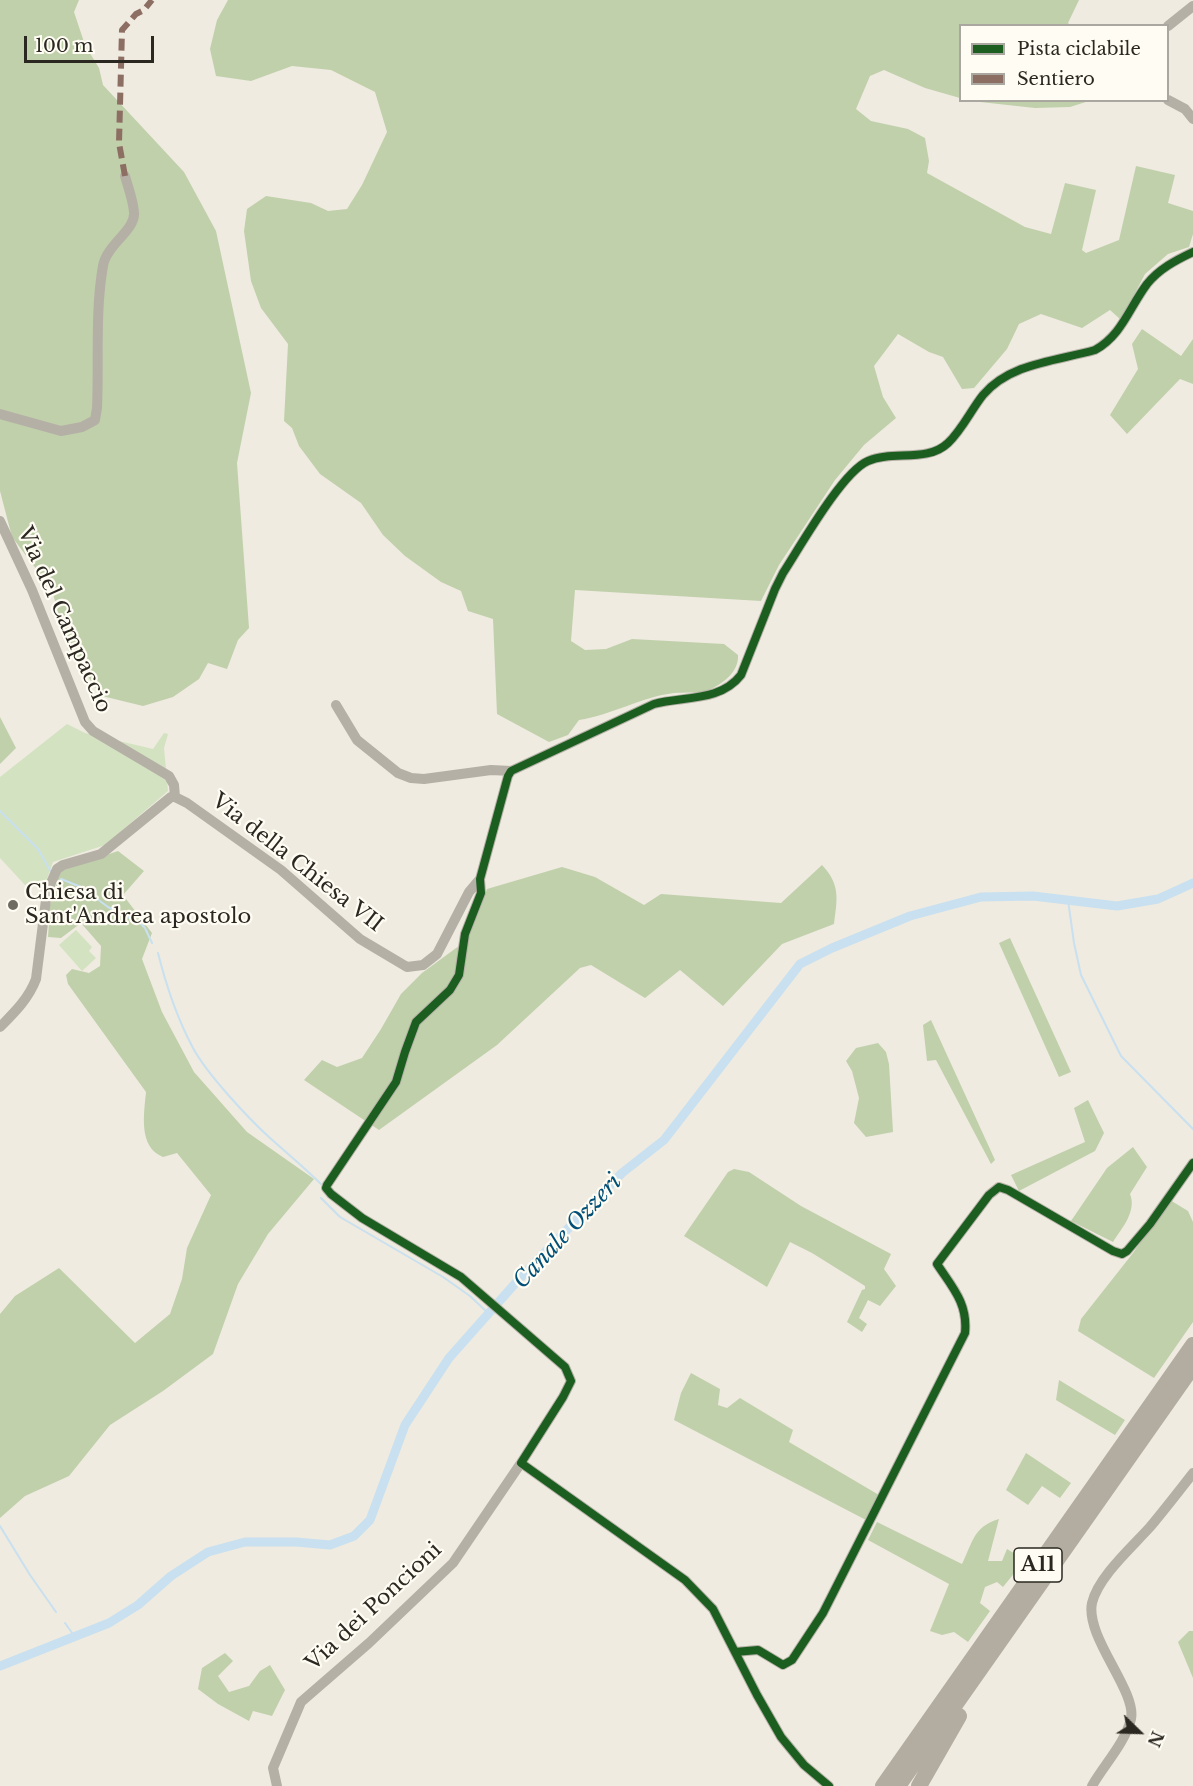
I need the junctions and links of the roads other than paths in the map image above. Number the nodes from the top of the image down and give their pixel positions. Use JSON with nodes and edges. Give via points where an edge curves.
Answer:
{"nodes":[{"id":1,"x":1193,"y":6,"type":"edge"},
{"id":2,"x":1169,"y":24,"type":"edge"},
{"id":3,"x":1169,"y":101,"type":"edge"},
{"id":4,"x":1193,"y":119,"type":"edge"},
{"id":5,"x":125,"y":176,"type":"dead end"},
{"id":6,"x":1193,"y":252,"type":"edge"},
{"id":7,"x":0,"y":414,"type":"edge"},
{"id":8,"x":0,"y":521,"type":"edge"},
{"id":9,"x":336,"y":705,"type":"dead end"},
{"id":10,"x":511,"y":771,"type":"junction"},
{"id":11,"x":175,"y":797,"type":"junction"},
{"id":12,"x":480,"y":879,"type":"junction"},
{"id":13,"x":0,"y":1027,"type":"edge"},
{"id":14,"x":1193,"y":1163,"type":"edge"},
{"id":15,"x":1193,"y":1344,"type":"edge"},
{"id":16,"x":1193,"y":1366,"type":"edge"},
{"id":17,"x":521,"y":1463,"type":"junction"},
{"id":18,"x":1193,"y":1473,"type":"edge"},
{"id":19,"x":1013,"y":1622,"type":"junction"},
{"id":20,"x":735,"y":1652,"type":"junction"},
{"id":21,"x":276,"y":1786,"type":"edge"},
{"id":22,"x":829,"y":1786,"type":"edge"},
{"id":23,"x":883,"y":1786,"type":"edge"},
{"id":24,"x":898,"y":1786,"type":"edge"},
{"id":25,"x":919,"y":1786,"type":"edge"},
{"id":26,"x":1092,"y":1786,"type":"edge"}],
"edges":[{"from":1,"to":2,"type":"street"},
{"from":3,"to":4,"type":"street","via":[[1185,109]]},
{"from":5,"to":7,"type":"street","via":[[133,223],[103,263],[95,420],[61,431]]},
{"from":6,"to":10,"type":"street","via":[[1169,263],[1148,283],[1106,344],[1016,370],[997,380],[983,395],[947,444],[922,454],[869,460],[849,476],[783,573],[734,685],[705,696],[654,704]]},
{"from":8,"to":11,"type":"street","name":"Via del Campaccio","via":[[85,722],[102,737],[169,776]]},
{"from":9,"to":10,"type":"street","via":[[357,740],[405,776],[424,779]]},
{"from":10,"to":12,"type":"street"},
{"from":11,"to":12,"type":"street","name":"Via della Chiesa VII","via":[[281,870],[360,939],[407,967],[423,965],[437,954],[469,892]]},
{"from":11,"to":13,"type":"street","via":[[101,854],[57,869],[47,892],[36,979],[32,990]]},
{"from":12,"to":17,"type":"street","name":"Via dei Poncioni","via":[[481,893],[465,934],[459,975],[450,990],[416,1022],[396,1082],[326,1188],[362,1218],[461,1277],[565,1367],[571,1381],[564,1397]]},
{"from":14,"to":20,"type":"street","via":[[1150,1224],[1122,1254],[999,1187],[989,1195],[936,1264],[959,1298],[966,1317],[965,1333],[823,1613],[792,1660],[783,1665],[758,1650]]},
{"from":15,"to":23,"type":"highway","number":"A11"},
{"from":16,"to":19,"type":"highway","number":"A11"},
{"from":17,"to":20,"type":"street","via":[[685,1580],[713,1609]]},
{"from":17,"to":21,"type":"street","name":"Via dei Poncioni","via":[[453,1563],[301,1702],[273,1768]]},
{"from":18,"to":26,"type":"street","via":[[1105,1577],[1092,1601],[1095,1631],[1132,1715],[1128,1729]]},
{"from":19,"to":24,"type":"highway","number":"A11"},
{"from":19,"to":25,"type":"highway"},
{"from":20,"to":22,"type":"street","via":[[781,1737],[804,1765]]}]}
